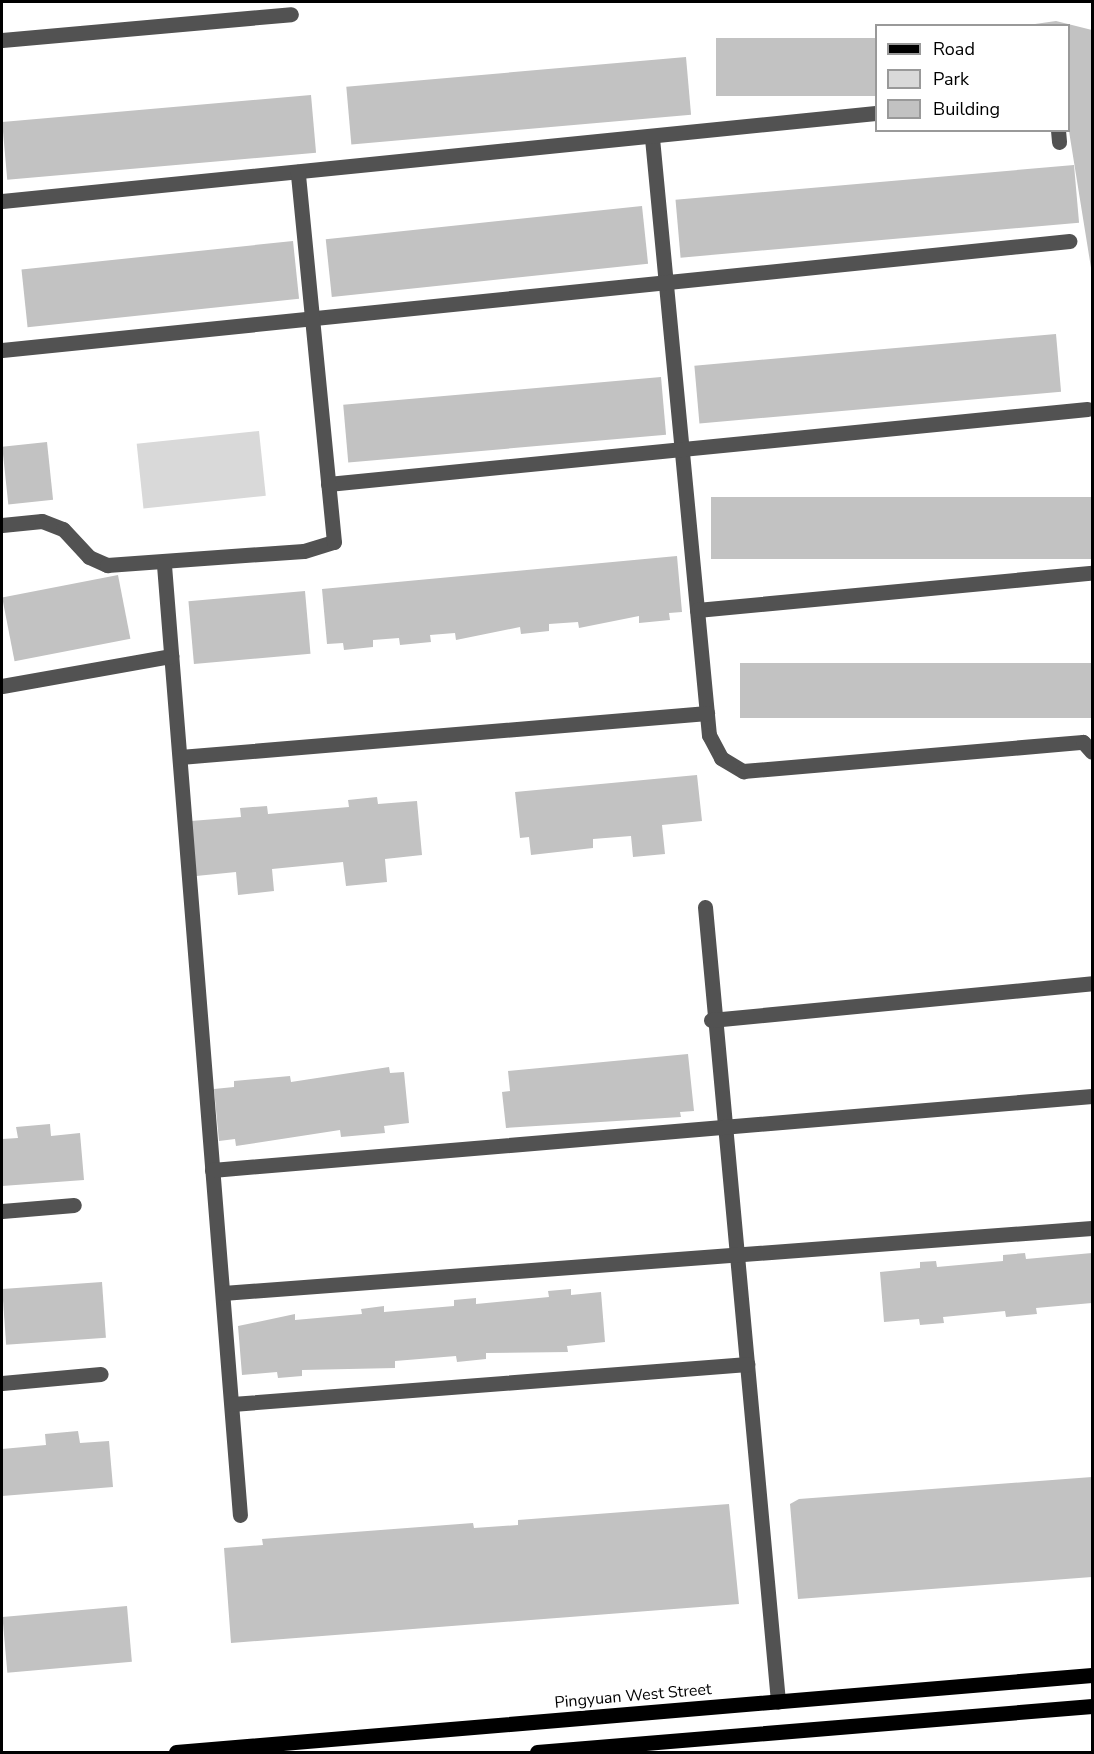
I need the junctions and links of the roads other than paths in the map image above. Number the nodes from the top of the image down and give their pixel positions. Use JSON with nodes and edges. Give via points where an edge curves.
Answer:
{"nodes":[{"id":1,"x":291,"y":14,"type":"dead end"},
{"id":2,"x":2,"y":40,"type":"edge"},
{"id":3,"x":875,"y":112,"type":"edge"},
{"id":4,"x":652,"y":138,"type":"junction"},
{"id":5,"x":298,"y":172,"type":"junction"},
{"id":6,"x":2,"y":201,"type":"edge"},
{"id":7,"x":1069,"y":241,"type":"dead end"},
{"id":8,"x":666,"y":282,"type":"junction"},
{"id":9,"x":312,"y":318,"type":"junction"},
{"id":10,"x":2,"y":350,"type":"edge"},
{"id":11,"x":1088,"y":409,"type":"dead end"},
{"id":12,"x":682,"y":449,"type":"junction"},
{"id":13,"x":328,"y":484,"type":"junction"},
{"id":14,"x":2,"y":525,"type":"edge"},
{"id":15,"x":164,"y":565,"type":"junction"},
{"id":16,"x":1092,"y":573,"type":"edge"},
{"id":17,"x":697,"y":610,"type":"junction"},
{"id":18,"x":171,"y":656,"type":"junction"},
{"id":19,"x":2,"y":686,"type":"edge"},
{"id":20,"x":707,"y":713,"type":"junction"},
{"id":21,"x":1092,"y":752,"type":"edge"},
{"id":22,"x":180,"y":757,"type":"junction"},
{"id":23,"x":705,"y":907,"type":"dead end"},
{"id":24,"x":1092,"y":983,"type":"edge"},
{"id":25,"x":713,"y":1020,"type":"junction"},
{"id":26,"x":1092,"y":1096,"type":"edge"},
{"id":27,"x":725,"y":1127,"type":"junction"},
{"id":28,"x":213,"y":1170,"type":"junction"},
{"id":29,"x":74,"y":1205,"type":"dead end"},
{"id":30,"x":2,"y":1211,"type":"edge"},
{"id":31,"x":1092,"y":1228,"type":"edge"},
{"id":32,"x":737,"y":1255,"type":"junction"},
{"id":33,"x":223,"y":1293,"type":"junction"},
{"id":34,"x":747,"y":1364,"type":"junction"},
{"id":35,"x":101,"y":1374,"type":"dead end"},
{"id":36,"x":2,"y":1383,"type":"edge"},
{"id":37,"x":232,"y":1404,"type":"junction"},
{"id":38,"x":240,"y":1515,"type":"dead end"},
{"id":39,"x":1092,"y":1675,"type":"edge"},
{"id":40,"x":778,"y":1702,"type":"junction"},
{"id":41,"x":1092,"y":1706,"type":"edge"},
{"id":42,"x":609,"y":1749,"type":"edge"},
{"id":43,"x":176,"y":1752,"type":"edge"},
{"id":44,"x":537,"y":1752,"type":"edge"}],
"edges":[{"from":1,"to":2,"type":"street"},
{"from":3,"to":4,"type":"street"},
{"from":4,"to":5,"type":"street"},
{"from":4,"to":8,"type":"street"},
{"from":5,"to":6,"type":"street"},
{"from":5,"to":9,"type":"street"},
{"from":7,"to":8,"type":"street"},
{"from":8,"to":9,"type":"street"},
{"from":8,"to":12,"type":"street"},
{"from":9,"to":10,"type":"street"},
{"from":9,"to":13,"type":"street"},
{"from":11,"to":12,"type":"street"},
{"from":12,"to":13,"type":"street"},
{"from":12,"to":17,"type":"street"},
{"from":13,"to":15,"type":"street","via":[[334,542],[304,551]]},
{"from":14,"to":15,"type":"street","via":[[42,520],[63,529],[89,557],[107,565]]},
{"from":15,"to":18,"type":"street"},
{"from":16,"to":17,"type":"street"},
{"from":17,"to":20,"type":"street"},
{"from":18,"to":19,"type":"street"},
{"from":18,"to":22,"type":"street"},
{"from":20,"to":21,"type":"street","via":[[709,735],[721,758],[743,771],[1083,742]]},
{"from":20,"to":22,"type":"street"},
{"from":22,"to":28,"type":"street"},
{"from":23,"to":25,"type":"street"},
{"from":24,"to":25,"type":"street"},
{"from":25,"to":27,"type":"street"},
{"from":26,"to":27,"type":"street"},
{"from":27,"to":28,"type":"street"},
{"from":27,"to":32,"type":"street"},
{"from":28,"to":33,"type":"street"},
{"from":29,"to":30,"type":"street"},
{"from":31,"to":32,"type":"street"},
{"from":32,"to":33,"type":"street"},
{"from":32,"to":34,"type":"street"},
{"from":33,"to":37,"type":"street"},
{"from":34,"to":37,"type":"street"},
{"from":34,"to":40,"type":"street"},
{"from":35,"to":36,"type":"street"},
{"from":37,"to":38,"type":"street"},
{"from":39,"to":40,"type":"main road","name":"Pingyuan West Street"},
{"from":40,"to":43,"type":"main road","name":"Pingyuan West Street"},
{"from":41,"to":42,"type":"main road"},
{"from":42,"to":44,"type":"main road"}]}
